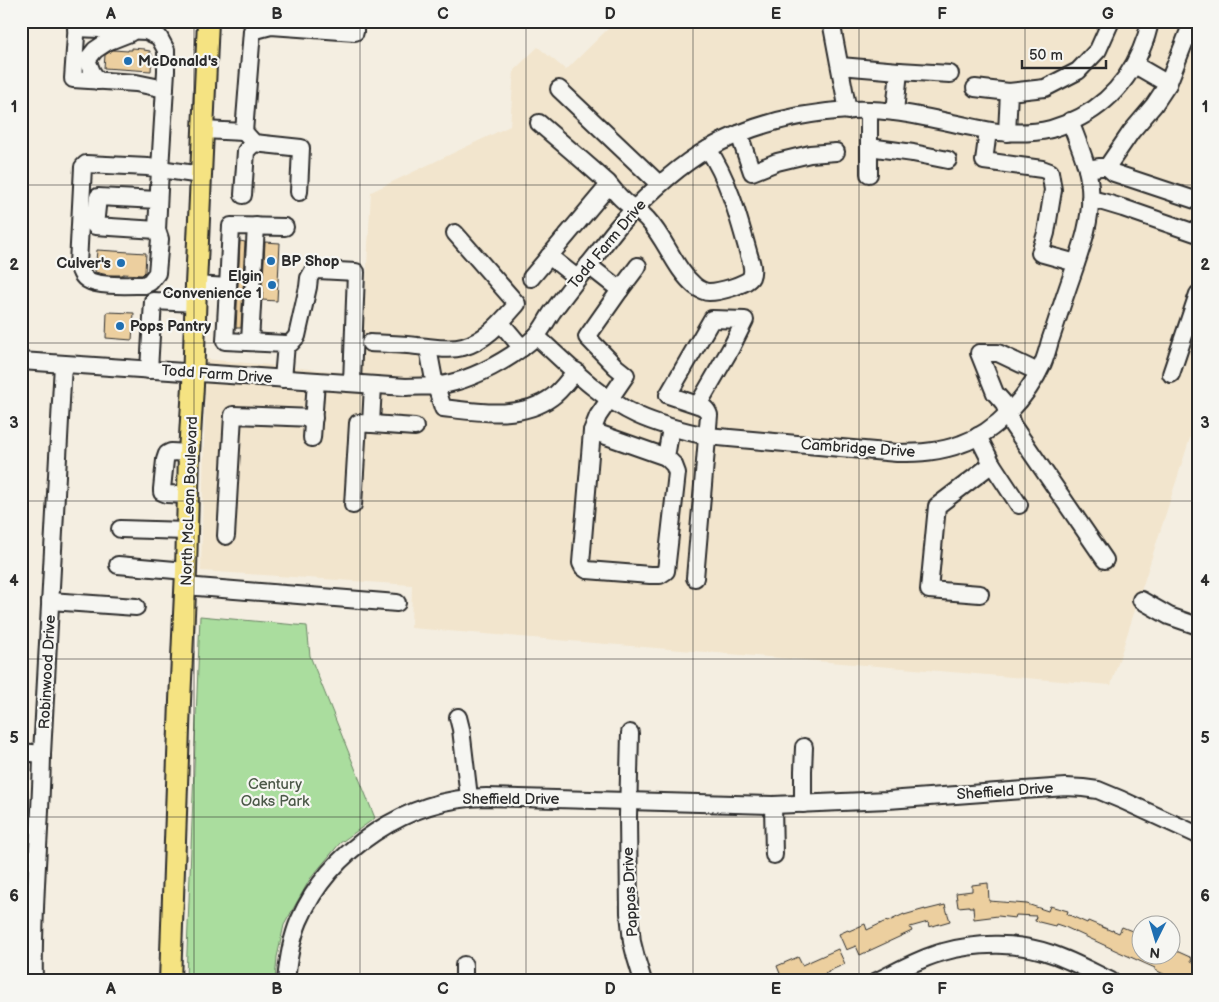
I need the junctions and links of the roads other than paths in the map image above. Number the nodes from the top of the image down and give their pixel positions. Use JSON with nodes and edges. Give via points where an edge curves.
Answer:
{"nodes":[{"id":1,"x":208,"y":21,"type":"edge"},
{"id":2,"x":355,"y":21,"type":"edge"},
{"id":3,"x":831,"y":21,"type":"edge"},
{"id":4,"x":1110,"y":21,"type":"edge"},
{"id":5,"x":1150,"y":21,"type":"edge"},
{"id":6,"x":76,"y":25,"type":"edge"},
{"id":7,"x":131,"y":32,"type":"junction"},
{"id":8,"x":1198,"y":34,"type":"edge"},
{"id":9,"x":1135,"y":65,"type":"junction"},
{"id":10,"x":840,"y":66,"type":"junction"},
{"id":11,"x":899,"y":71,"type":"junction"},
{"id":12,"x":950,"y":74,"type":"dead end"},
{"id":13,"x":98,"y":81,"type":"junction"},
{"id":14,"x":1168,"y":84,"type":"junction"},
{"id":15,"x":974,"y":88,"type":"dead end"},
{"id":16,"x":559,"y":89,"type":"dead end"},
{"id":17,"x":1009,"y":92,"type":"junction"},
{"id":18,"x":164,"y":94,"type":"junction"},
{"id":19,"x":848,"y":110,"type":"junction"},
{"id":20,"x":869,"y":110,"type":"junction"},
{"id":21,"x":896,"y":112,"type":"junction"},
{"id":22,"x":1070,"y":121,"type":"junction"},
{"id":23,"x":539,"y":123,"type":"dead end"},
{"id":24,"x":203,"y":130,"type":"junction"},
{"id":25,"x":988,"y":130,"type":"junction"},
{"id":26,"x":1007,"y":133,"type":"junction"},
{"id":27,"x":739,"y":134,"type":"junction"},
{"id":28,"x":249,"y":138,"type":"junction"},
{"id":29,"x":868,"y":147,"type":"junction"},
{"id":30,"x":708,"y":149,"type":"junction"},
{"id":31,"x":836,"y":152,"type":"dead end"},
{"id":32,"x":948,"y":160,"type":"dead end"},
{"id":33,"x":1108,"y":167,"type":"junction"},
{"id":34,"x":160,"y":169,"type":"junction"},
{"id":35,"x":1087,"y":169,"type":"junction"},
{"id":36,"x":870,"y":174,"type":"dead end"},
{"id":37,"x":201,"y":176,"type":"junction"},
{"id":38,"x":609,"y":184,"type":"junction"},
{"id":39,"x":659,"y":184,"type":"junction"},
{"id":40,"x":299,"y":192,"type":"dead end"},
{"id":41,"x":243,"y":195,"type":"dead end"},
{"id":42,"x":158,"y":200,"type":"junction"},
{"id":43,"x":1090,"y":200,"type":"junction"},
{"id":44,"x":1198,"y":201,"type":"edge"},
{"id":45,"x":634,"y":210,"type":"junction"},
{"id":46,"x":256,"y":226,"type":"junction"},
{"id":47,"x":285,"y":227,"type":"dead end"},
{"id":48,"x":157,"y":230,"type":"junction"},
{"id":49,"x":455,"y":233,"type":"dead end"},
{"id":50,"x":1198,"y":234,"type":"edge"},
{"id":51,"x":549,"y":256,"type":"junction"},
{"id":52,"x":1076,"y":263,"type":"junction"},
{"id":53,"x":588,"y":265,"type":"junction"},
{"id":54,"x":638,"y":266,"type":"dead end"},
{"id":55,"x":531,"y":278,"type":"dead end"},
{"id":56,"x":577,"y":278,"type":"junction"},
{"id":57,"x":150,"y":282,"type":"junction"},
{"id":58,"x":228,"y":287,"type":"junction"},
{"id":59,"x":620,"y":290,"type":"junction"},
{"id":60,"x":196,"y":294,"type":"junction"},
{"id":61,"x":1198,"y":294,"type":"edge"},
{"id":62,"x":153,"y":301,"type":"junction"},
{"id":63,"x":501,"y":323,"type":"junction"},
{"id":64,"x":536,"y":336,"type":"junction"},
{"id":65,"x":250,"y":342,"type":"junction"},
{"id":66,"x":370,"y":343,"type":"dead end"},
{"id":67,"x":286,"y":344,"type":"junction"},
{"id":68,"x":428,"y":348,"type":"junction"},
{"id":69,"x":522,"y":348,"type":"junction"},
{"id":70,"x":21,"y":361,"type":"edge"},
{"id":71,"x":63,"y":364,"type":"junction"},
{"id":72,"x":149,"y":370,"type":"junction"},
{"id":73,"x":576,"y":372,"type":"junction"},
{"id":74,"x":1038,"y":372,"type":"junction"},
{"id":75,"x":194,"y":373,"type":"junction"},
{"id":76,"x":1171,"y":374,"type":"dead end"},
{"id":77,"x":283,"y":379,"type":"junction"},
{"id":78,"x":316,"y":381,"type":"junction"},
{"id":79,"x":352,"y":384,"type":"junction"},
{"id":80,"x":373,"y":385,"type":"junction"},
{"id":81,"x":436,"y":386,"type":"junction"},
{"id":82,"x":610,"y":400,"type":"junction"},
{"id":83,"x":698,"y":405,"type":"junction"},
{"id":84,"x":1008,"y":413,"type":"junction"},
{"id":85,"x":314,"y":418,"type":"junction"},
{"id":86,"x":371,"y":424,"type":"junction"},
{"id":87,"x":416,"y":427,"type":"dead end"},
{"id":88,"x":671,"y":428,"type":"junction"},
{"id":89,"x":592,"y":431,"type":"junction"},
{"id":90,"x":707,"y":436,"type":"junction"},
{"id":91,"x":978,"y":436,"type":"junction"},
{"id":92,"x":312,"y":438,"type":"dead end"},
{"id":93,"x":666,"y":457,"type":"junction"},
{"id":94,"x":992,"y":464,"type":"junction"},
{"id":95,"x":353,"y":505,"type":"dead end"},
{"id":96,"x":1019,"y":505,"type":"dead end"},
{"id":97,"x":120,"y":529,"type":"dead end"},
{"id":98,"x":187,"y":531,"type":"junction"},
{"id":99,"x":226,"y":536,"type":"dead end"},
{"id":100,"x":1104,"y":560,"type":"dead end"},
{"id":101,"x":118,"y":565,"type":"dead end"},
{"id":102,"x":694,"y":578,"type":"dead end"},
{"id":103,"x":186,"y":579,"type":"junction"},
{"id":104,"x":980,"y":594,"type":"dead end"},
{"id":105,"x":1141,"y":600,"type":"dead end"},
{"id":106,"x":50,"y":601,"type":"junction"},
{"id":107,"x":396,"y":604,"type":"dead end"},
{"id":108,"x":136,"y":608,"type":"dead end"},
{"id":109,"x":1198,"y":626,"type":"edge"},
{"id":110,"x":458,"y":717,"type":"dead end"},
{"id":111,"x":630,"y":732,"type":"dead end"},
{"id":112,"x":804,"y":747,"type":"dead end"},
{"id":113,"x":21,"y":752,"type":"edge"},
{"id":114,"x":42,"y":754,"type":"junction"},
{"id":115,"x":469,"y":798,"type":"junction"},
{"id":116,"x":628,"y":801,"type":"junction"},
{"id":117,"x":803,"y":804,"type":"junction"},
{"id":118,"x":773,"y":805,"type":"junction"},
{"id":119,"x":1198,"y":835,"type":"edge"},
{"id":120,"x":774,"y":855,"type":"dead end"},
{"id":121,"x":34,"y":981,"type":"edge"},
{"id":122,"x":170,"y":981,"type":"edge"},
{"id":123,"x":286,"y":981,"type":"edge"},
{"id":124,"x":643,"y":981,"type":"edge"},
{"id":125,"x":877,"y":981,"type":"edge"},
{"id":126,"x":1111,"y":981,"type":"edge"}],
"edges":[{"from":1,"to":24,"type":"main road","name":"North McLean Boulevard"},
{"from":2,"to":28,"type":"street","via":[[354,32],[271,26],[252,31]]},
{"from":3,"to":10,"type":"street"},
{"from":4,"to":17,"type":"street","via":[[1098,50],[1078,71],[1046,88]]},
{"from":5,"to":9,"type":"street","name":"Todd Farm Drive"},
{"from":6,"to":7,"type":"street"},
{"from":6,"to":13,"type":"street","via":[[73,79]]},
{"from":7,"to":13,"type":"street","via":[[94,35],[85,46],[87,60]]},
{"from":7,"to":18,"type":"street","via":[[146,31],[159,37],[166,50]]},
{"from":8,"to":14,"type":"street","via":[[1190,28]]},
{"from":9,"to":14,"type":"street"},
{"from":9,"to":22,"type":"street","name":"Todd Farm Drive","via":[[1108,98]]},
{"from":10,"to":11,"type":"street"},
{"from":10,"to":19,"type":"street"},
{"from":11,"to":12,"type":"street"},
{"from":11,"to":21,"type":"street"},
{"from":13,"to":18,"type":"street","via":[[136,83]]},
{"from":14,"to":33,"type":"street"},
{"from":15,"to":17,"type":"street"},
{"from":16,"to":39,"type":"street"},
{"from":17,"to":26,"type":"street"},
{"from":18,"to":34,"type":"street"},
{"from":19,"to":20,"type":"street","name":"Todd Farm Drive"},
{"from":19,"to":27,"type":"street","name":"Todd Farm Drive","via":[[790,118]]},
{"from":20,"to":21,"type":"street","name":"Todd Farm Drive"},
{"from":20,"to":29,"type":"street"},
{"from":21,"to":25,"type":"street","name":"Todd Farm Drive"},
{"from":22,"to":26,"type":"street","name":"Todd Farm Drive","via":[[1050,129]]},
{"from":22,"to":35,"type":"street","name":"Cambridge Drive"},
{"from":23,"to":38,"type":"street"},
{"from":24,"to":28,"type":"street"},
{"from":24,"to":37,"type":"main road","name":"North McLean Boulevard"},
{"from":25,"to":26,"type":"street","name":"Todd Farm Drive"},
{"from":25,"to":52,"type":"street","via":[[984,161],[1050,172],[1053,190],[1040,253]]},
{"from":27,"to":30,"type":"street","name":"Todd Farm Drive"},
{"from":27,"to":31,"type":"street","via":[[752,172],[810,154]]},
{"from":28,"to":40,"type":"street","via":[[301,148]]},
{"from":28,"to":41,"type":"street"},
{"from":29,"to":32,"type":"street"},
{"from":29,"to":36,"type":"street"},
{"from":30,"to":39,"type":"street","name":"Todd Farm Drive"},
{"from":30,"to":45,"type":"street","via":[[728,187],[746,244],[752,272],[745,283],[710,292],[696,287],[652,224]]},
{"from":33,"to":35,"type":"street"},
{"from":33,"to":44,"type":"street","via":[[1114,173]]},
{"from":34,"to":37,"type":"street"},
{"from":34,"to":42,"type":"street"},
{"from":34,"to":57,"type":"street","via":[[86,164],[83,167],[78,264],[81,273],[98,284],[144,285]]},
{"from":35,"to":43,"type":"street","name":"Cambridge Drive"},
{"from":37,"to":60,"type":"main road","name":"North McLean Boulevard"},
{"from":38,"to":45,"type":"street"},
{"from":38,"to":51,"type":"street"},
{"from":39,"to":45,"type":"street","name":"Todd Farm Drive"},
{"from":42,"to":48,"type":"street"},
{"from":42,"to":48,"type":"street","via":[[98,197],[96,218],[96,226]]},
{"from":43,"to":50,"type":"street"},
{"from":43,"to":52,"type":"street","name":"Cambridge Drive","via":[[1085,237]]},
{"from":45,"to":53,"type":"street","name":"Todd Farm Drive"},
{"from":46,"to":47,"type":"street"},
{"from":46,"to":58,"type":"street","via":[[232,226]]},
{"from":46,"to":65,"type":"street"},
{"from":48,"to":57,"type":"street","via":[[160,240],[157,273]]},
{"from":49,"to":63,"type":"street","via":[[517,304]]},
{"from":51,"to":55,"type":"street"},
{"from":51,"to":56,"type":"street"},
{"from":52,"to":74,"type":"street","name":"Cambridge Drive"},
{"from":53,"to":56,"type":"street","name":"Todd Farm Drive"},
{"from":53,"to":59,"type":"street"},
{"from":54,"to":59,"type":"street"},
{"from":56,"to":64,"type":"street","name":"Todd Farm Drive"},
{"from":57,"to":62,"type":"street"},
{"from":58,"to":60,"type":"street"},
{"from":58,"to":65,"type":"street","via":[[225,341]]},
{"from":59,"to":82,"type":"street","via":[[587,337],[626,375]]},
{"from":60,"to":62,"type":"street"},
{"from":60,"to":75,"type":"main road","name":"North McLean Boulevard"},
{"from":61,"to":76,"type":"street"},
{"from":62,"to":72,"type":"street"},
{"from":63,"to":68,"type":"street","via":[[482,338],[463,347]]},
{"from":63,"to":69,"type":"street"},
{"from":64,"to":69,"type":"street","name":"Todd Farm Drive"},
{"from":64,"to":73,"type":"street","name":"Cambridge Drive"},
{"from":65,"to":67,"type":"street"},
{"from":66,"to":68,"type":"street"},
{"from":67,"to":77,"type":"street"},
{"from":67,"to":79,"type":"street","via":[[294,341],[299,331],[311,274],[316,270],[356,272]]},
{"from":68,"to":81,"type":"street"},
{"from":69,"to":81,"type":"street","name":"Todd Farm Drive","via":[[482,373]]},
{"from":70,"to":71,"type":"street","name":"Todd Farm Drive"},
{"from":71,"to":72,"type":"street","name":"Todd Farm Drive"},
{"from":71,"to":106,"type":"street","name":"Robinwood Drive"},
{"from":72,"to":75,"type":"street","name":"Todd Farm Drive"},
{"from":73,"to":81,"type":"street","via":[[543,403],[510,412],[442,408]]},
{"from":73,"to":82,"type":"street","name":"Cambridge Drive"},
{"from":74,"to":84,"type":"street","name":"Cambridge Drive"},
{"from":74,"to":84,"type":"street","via":[[998,354],[979,353],[995,393]]},
{"from":75,"to":77,"type":"street","name":"Todd Farm Drive"},
{"from":75,"to":98,"type":"main road","name":"North McLean Boulevard"},
{"from":77,"to":78,"type":"street","name":"Todd Farm Drive"},
{"from":78,"to":79,"type":"street","name":"Todd Farm Drive"},
{"from":78,"to":85,"type":"street"},
{"from":79,"to":80,"type":"street","name":"Todd Farm Drive"},
{"from":80,"to":81,"type":"street","name":"Todd Farm Drive"},
{"from":80,"to":86,"type":"street"},
{"from":82,"to":88,"type":"street","name":"Cambridge Drive"},
{"from":82,"to":89,"type":"street"},
{"from":83,"to":83,"type":"street","via":[[668,395],[712,319],[745,320]]},
{"from":83,"to":90,"type":"street","via":[[709,415]]},
{"from":84,"to":91,"type":"street","name":"Cambridge Drive"},
{"from":84,"to":100,"type":"street","via":[[1013,426]]},
{"from":85,"to":92,"type":"street"},
{"from":85,"to":99,"type":"street","via":[[233,415]]},
{"from":86,"to":87,"type":"street"},
{"from":86,"to":95,"type":"street","via":[[358,423]]},
{"from":88,"to":90,"type":"street","name":"Cambridge Drive"},
{"from":88,"to":93,"type":"street"},
{"from":89,"to":93,"type":"street"},
{"from":89,"to":93,"type":"street","via":[[581,563],[587,570],[650,575],[666,571],[677,473]]},
{"from":90,"to":91,"type":"street","name":"Cambridge Drive","via":[[907,453],[937,451]]},
{"from":90,"to":102,"type":"street"},
{"from":91,"to":94,"type":"street"},
{"from":94,"to":96,"type":"street"},
{"from":94,"to":104,"type":"street","via":[[937,506],[932,552],[929,590]]},
{"from":97,"to":98,"type":"street"},
{"from":98,"to":103,"type":"main road","name":"North McLean Boulevard"},
{"from":101,"to":103,"type":"street"},
{"from":103,"to":107,"type":"street"},
{"from":103,"to":122,"type":"main road","name":"North McLean Boulevard"},
{"from":105,"to":109,"type":"street","via":[[1169,616]]},
{"from":106,"to":108,"type":"street"},
{"from":106,"to":114,"type":"street","name":"Robinwood Drive"},
{"from":110,"to":115,"type":"street"},
{"from":111,"to":116,"type":"street","name":"Pappas Drive"},
{"from":112,"to":117,"type":"street"},
{"from":113,"to":114,"type":"street"},
{"from":114,"to":121,"type":"street","name":"Robinwood Drive"},
{"from":115,"to":116,"type":"street","name":"Sheffield Drive"},
{"from":115,"to":123,"type":"street","name":"Sheffield Drive","via":[[433,805],[404,816],[358,844],[321,883],[306,907],[292,943]]},
{"from":116,"to":118,"type":"street","name":"Sheffield Drive"},
{"from":116,"to":124,"type":"street","name":"Pappas Drive","via":[[631,928]]},
{"from":117,"to":118,"type":"street","name":"Sheffield Drive"},
{"from":117,"to":119,"type":"street","name":"Sheffield Drive","via":[[1083,788],[1098,790]]},
{"from":118,"to":120,"type":"street"},
{"from":125,"to":126,"type":"street","via":[[943,952],[991,945],[1018,946],[1052,954]]}]}
